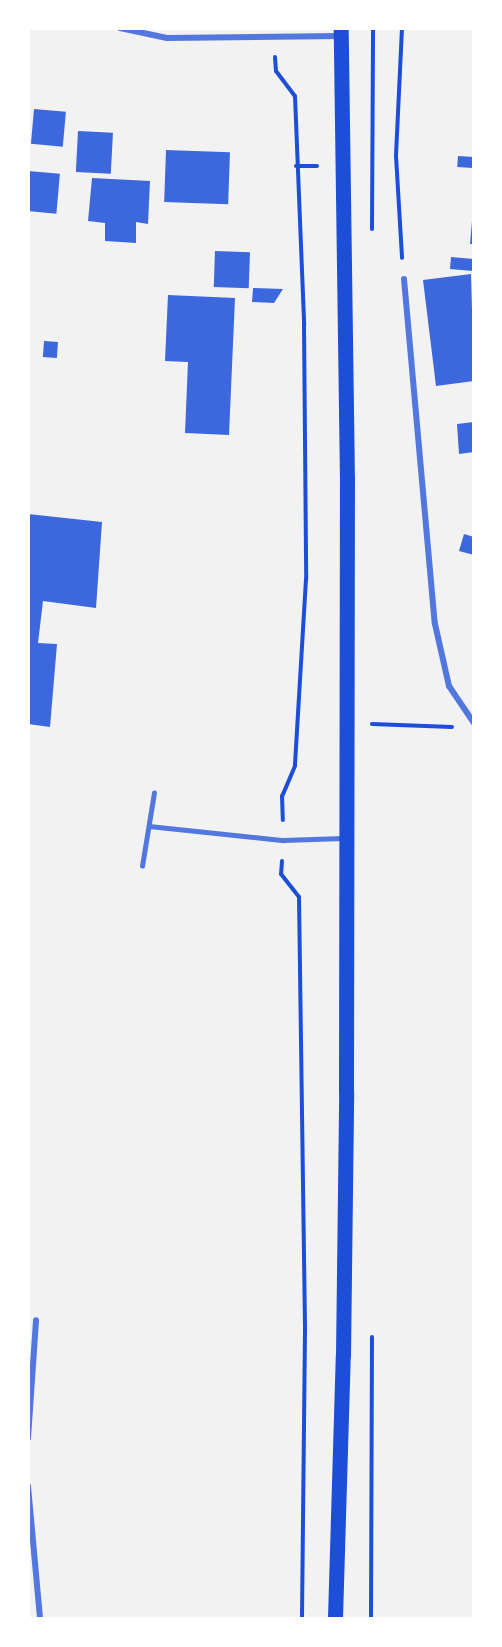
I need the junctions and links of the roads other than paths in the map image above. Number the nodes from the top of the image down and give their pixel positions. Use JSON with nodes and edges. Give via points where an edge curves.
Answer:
{"nodes":[{"id":1,"x":120,"y":28,"type":"edge"},
{"id":2,"x":341,"y":32,"type":"edge"},
{"id":3,"x":404,"y":279,"type":"road end"},
{"id":4,"x":474,"y":723,"type":"edge"},
{"id":5,"x":154,"y":793,"type":"dead end"},
{"id":6,"x":149,"y":826,"type":"junction"},
{"id":7,"x":346,"y":838,"type":"junction"},
{"id":8,"x":142,"y":866,"type":"dead end"},
{"id":9,"x":36,"y":1320,"type":"dead end"},
{"id":10,"x":28,"y":1438,"type":"edge"},
{"id":11,"x":28,"y":1486,"type":"edge"},
{"id":12,"x":40,"y":1618,"type":"edge"},
{"id":13,"x":335,"y":1618,"type":"edge"}],
"edges":[{"from":1,"to":2,"type":"street","via":[[167,38]]},
{"from":2,"to":7,"type":"main road"},
{"from":3,"to":4,"type":"street","via":[[435,624],[449,686]]},
{"from":5,"to":6,"type":"lane"},
{"from":6,"to":7,"type":"lane","via":[[283,840]]},
{"from":6,"to":8,"type":"lane"},
{"from":7,"to":13,"type":"main road","via":[[344,1355]]},
{"from":9,"to":10,"type":"street"},
{"from":11,"to":12,"type":"street"}]}
